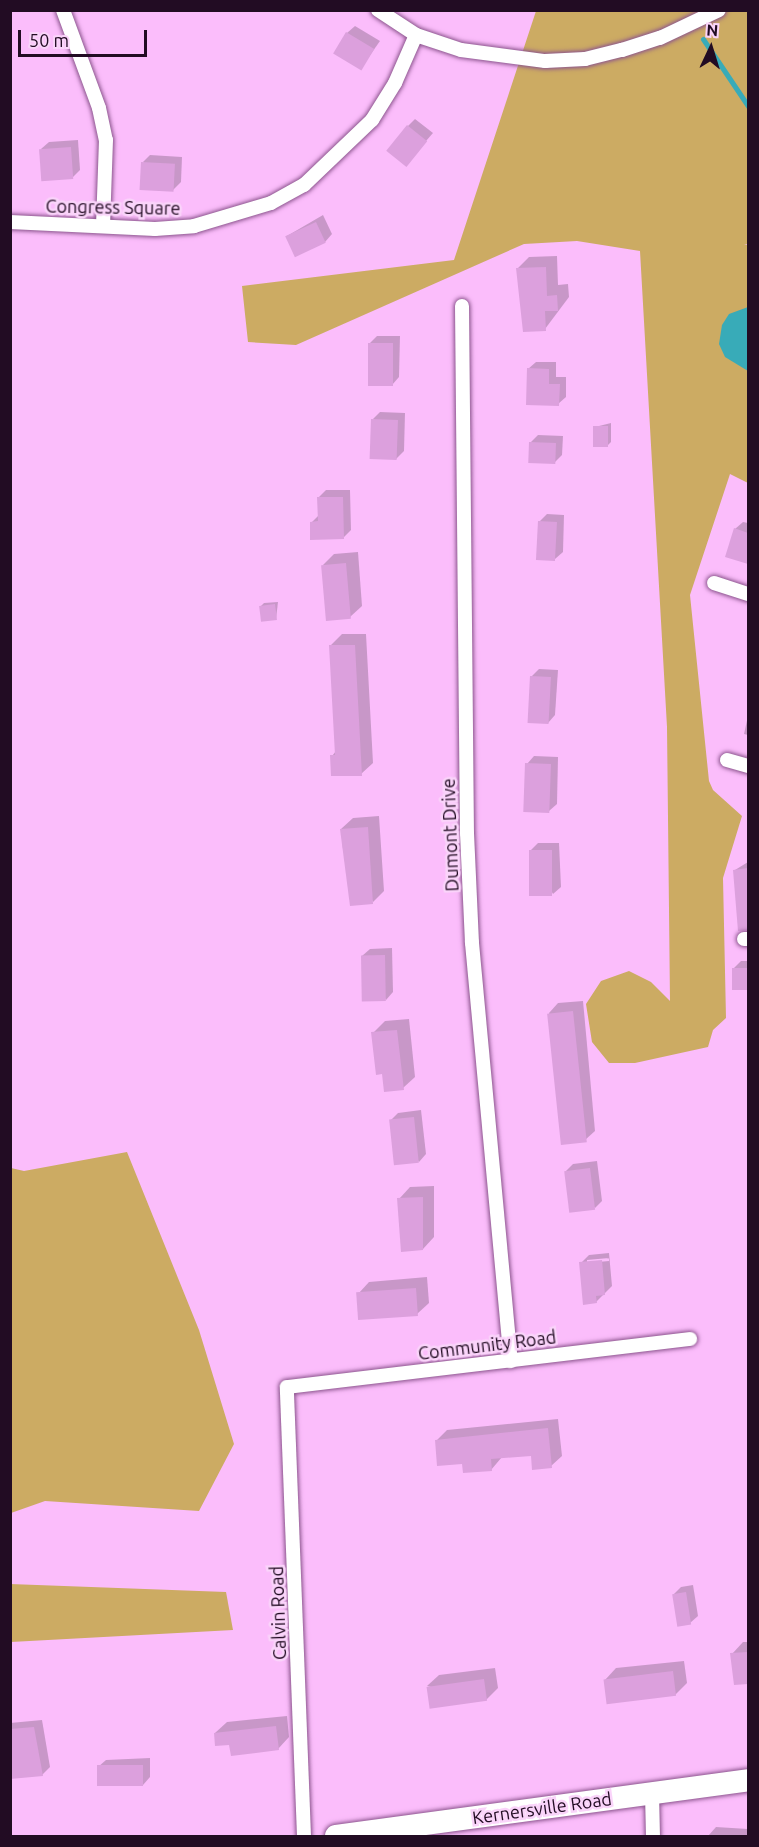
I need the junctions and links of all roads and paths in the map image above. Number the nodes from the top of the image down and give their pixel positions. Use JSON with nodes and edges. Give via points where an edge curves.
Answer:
{"nodes":[{"id":1,"x":63,"y":10,"type":"edge"},
{"id":2,"x":378,"y":10,"type":"edge"},
{"id":3,"x":719,"y":10,"type":"edge"},
{"id":4,"x":416,"y":35,"type":"junction"},
{"id":5,"x":10,"y":222,"type":"edge"},
{"id":6,"x":103,"y":226,"type":"junction"},
{"id":7,"x":462,"y":306,"type":"dead end"},
{"id":8,"x":714,"y":583,"type":"dead end"},
{"id":9,"x":748,"y":594,"type":"edge"},
{"id":10,"x":727,"y":760,"type":"dead end"},
{"id":11,"x":748,"y":766,"type":"edge"},
{"id":12,"x":690,"y":1339,"type":"dead end"},
{"id":13,"x":511,"y":1361,"type":"junction"},
{"id":14,"x":287,"y":1387,"type":"joint"},
{"id":15,"x":748,"y":1780,"type":"edge"},
{"id":16,"x":652,"y":1793,"type":"junction"},
{"id":17,"x":304,"y":1836,"type":"edge"},
{"id":18,"x":336,"y":1836,"type":"edge"},
{"id":19,"x":653,"y":1836,"type":"edge"}],
"edges":[{"from":1,"to":6,"type":"street","via":[[99,108],[106,140]]},
{"from":2,"to":4,"type":"street"},
{"from":3,"to":4,"type":"street","via":[[660,38],[585,59],[500,57],[461,50]]},
{"from":4,"to":6,"type":"street","name":"Congress Square","via":[[395,83],[372,120],[304,185],[235,217],[194,226]]},
{"from":5,"to":6,"type":"street","name":"Congress Square"},
{"from":7,"to":13,"type":"street","name":"Dumont Drive","via":[[467,833],[472,943]]},
{"from":8,"to":9,"type":"street"},
{"from":10,"to":11,"type":"street"},
{"from":12,"to":13,"type":"street","name":"Community Road"},
{"from":13,"to":14,"type":"street","name":"Community Road"},
{"from":14,"to":17,"type":"street","name":"Calvin Road"},
{"from":15,"to":16,"type":"main road","name":"Kernersville Road"},
{"from":16,"to":18,"type":"main road","name":"Kernersville Road"},
{"from":16,"to":19,"type":"street"}]}
